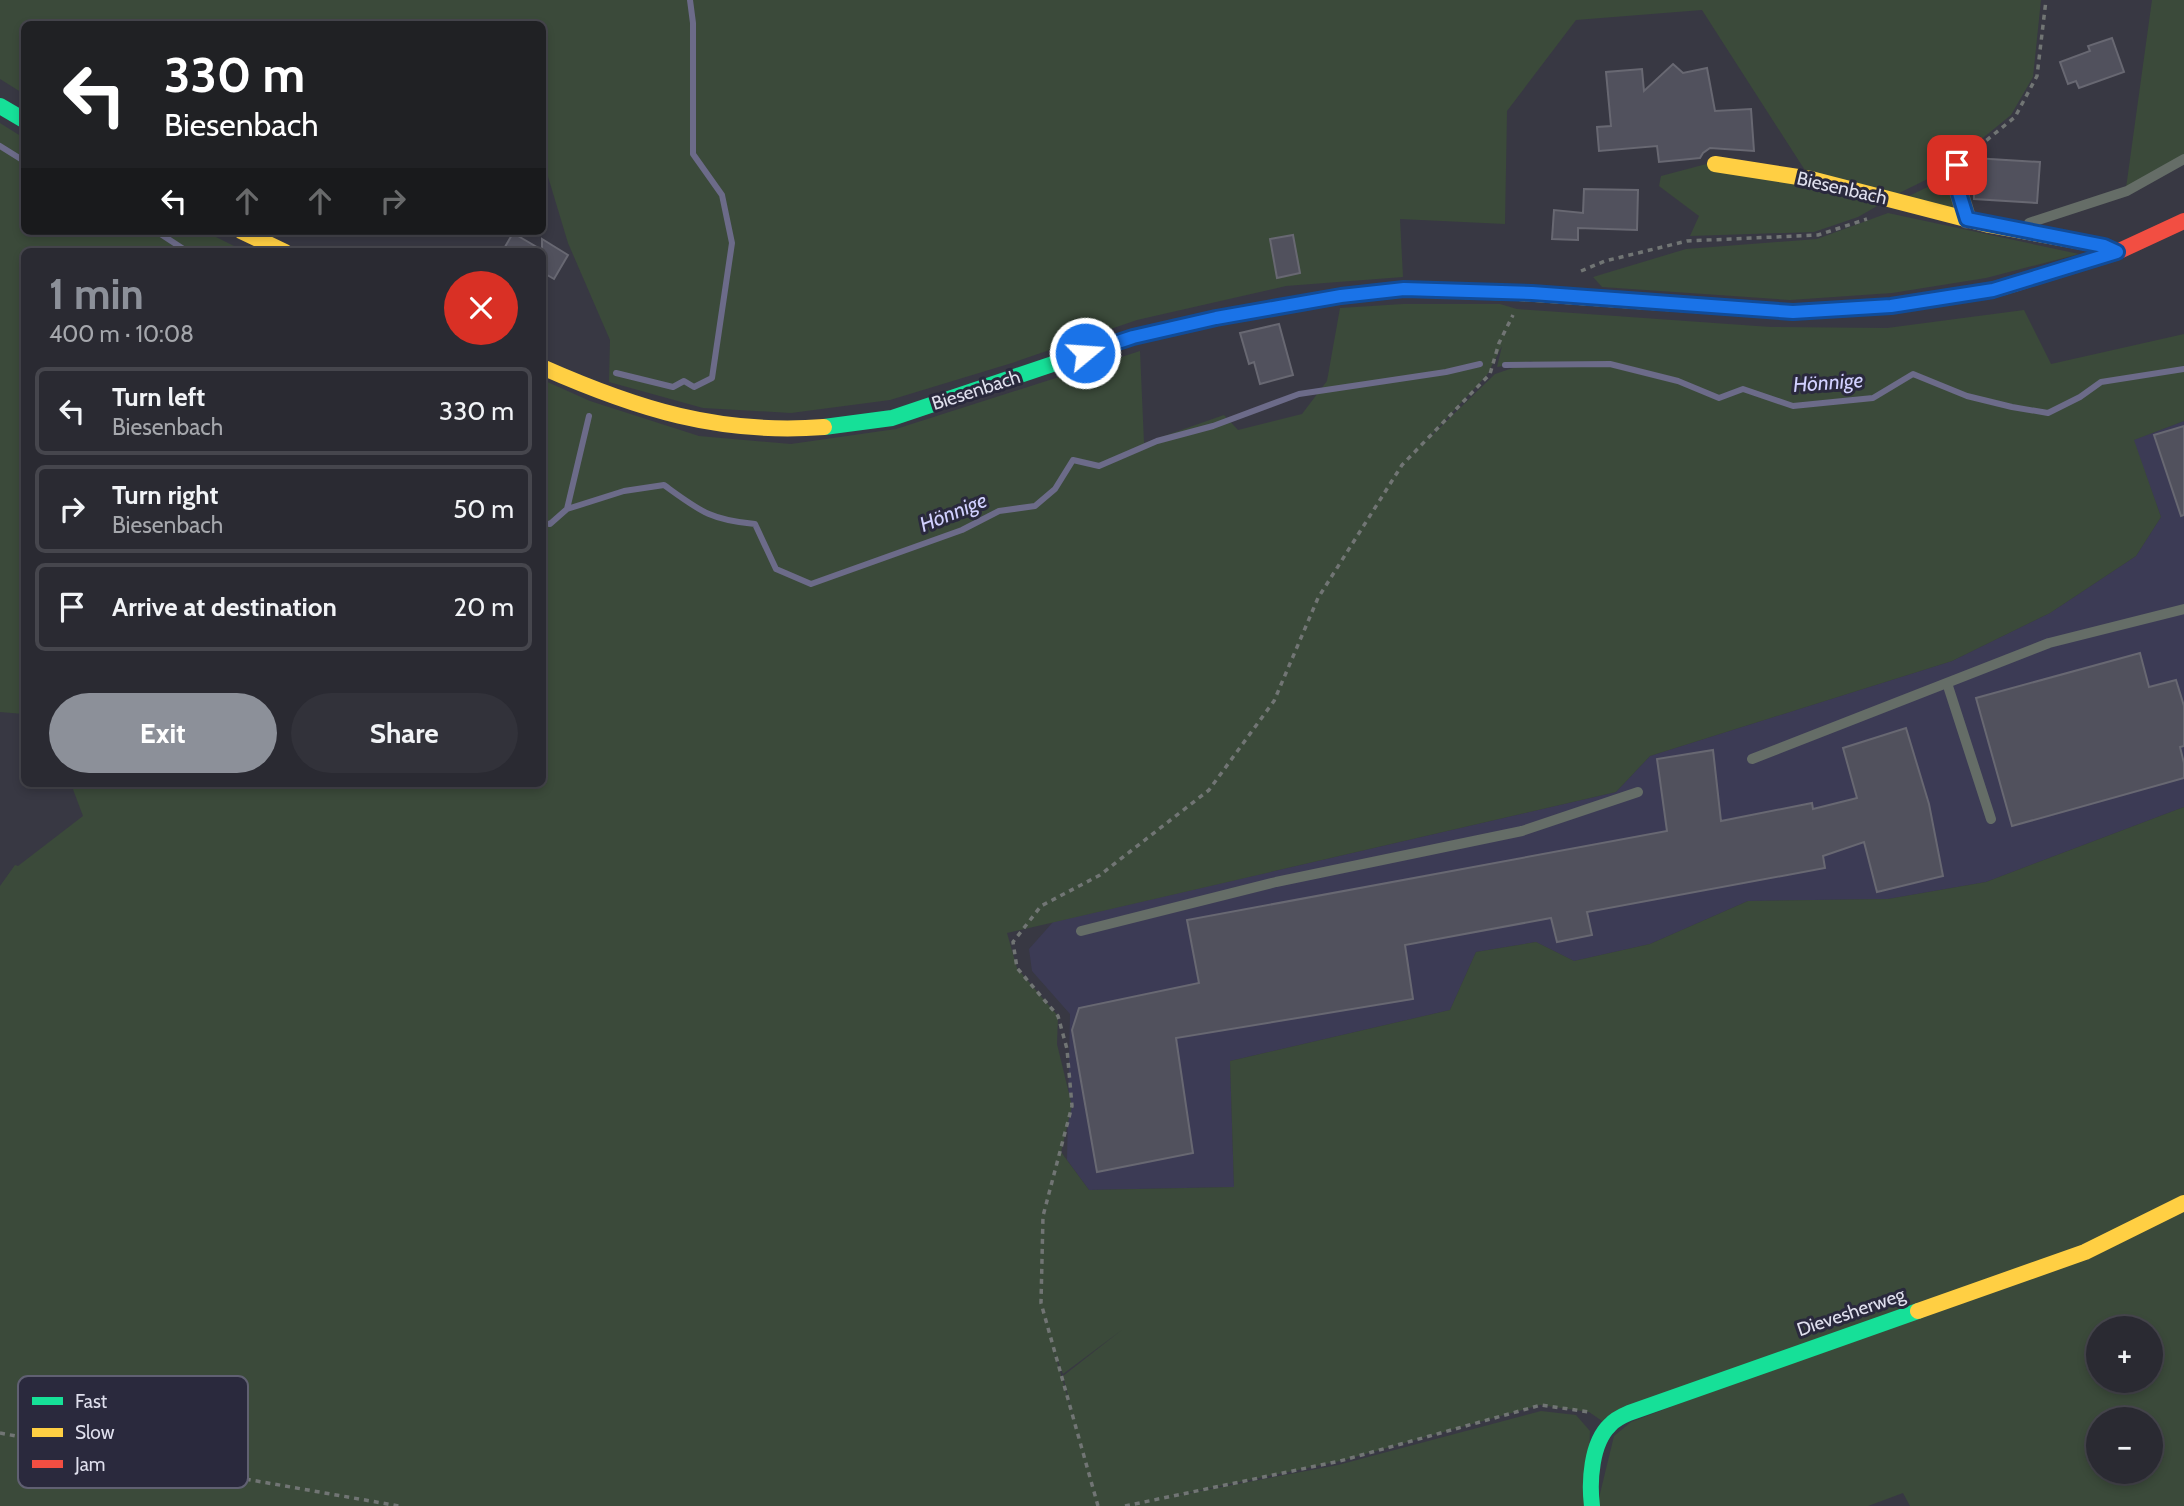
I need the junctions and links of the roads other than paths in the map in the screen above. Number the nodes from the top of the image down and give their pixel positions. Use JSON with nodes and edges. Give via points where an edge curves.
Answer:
{"nodes":[{"id":1,"x":0,"y":106,"type":"edge"},
{"id":2,"x":21,"y":118,"type":"edge"},
{"id":3,"x":2184,"y":159,"type":"edge"},
{"id":4,"x":1715,"y":164,"type":"dead end"},
{"id":5,"x":1957,"y":165,"type":"road end"},
{"id":6,"x":1967,"y":219,"type":"junction"},
{"id":7,"x":2184,"y":221,"type":"edge"},
{"id":8,"x":2015,"y":228,"type":"junction"},
{"id":9,"x":249,"y":235,"type":"edge"},
{"id":10,"x":277,"y":248,"type":"edge"},
{"id":11,"x":2117,"y":252,"type":"junction"},
{"id":12,"x":546,"y":369,"type":"edge"},
{"id":13,"x":2184,"y":609,"type":"edge"},
{"id":14,"x":1947,"y":683,"type":"junction"},
{"id":15,"x":1752,"y":760,"type":"dead end"},
{"id":16,"x":1638,"y":792,"type":"dead end"},
{"id":17,"x":1991,"y":819,"type":"dead end"},
{"id":18,"x":1081,"y":931,"type":"dead end"},
{"id":19,"x":2184,"y":1203,"type":"edge"},
{"id":20,"x":1592,"y":1506,"type":"edge"}],
"edges":[{"from":1,"to":2,"type":"main road"},
{"from":3,"to":8,"type":"lane","via":[[2127,191]]},
{"from":4,"to":6,"type":"main road","name":"Biesenbach","via":[[1811,179]]},
{"from":5,"to":6,"type":"street"},
{"from":6,"to":8,"type":"main road","name":"Biesenbach"},
{"from":7,"to":11,"type":"main road","name":"Biesenbach"},
{"from":8,"to":11,"type":"main road","name":"Biesenbach"},
{"from":9,"to":10,"type":"main road"},
{"from":11,"to":12,"type":"main road","name":"Biesenbach","via":[[1993,290],[1891,306],[1793,312],[1532,293],[1404,289],[1341,296],[1133,337],[891,418],[793,429],[707,422],[651,409]]},
{"from":13,"to":14,"type":"lane","via":[[2049,643]]},
{"from":14,"to":15,"type":"lane"},
{"from":14,"to":17,"type":"lane"},
{"from":16,"to":18,"type":"lane","via":[[1522,831],[1276,882]]},
{"from":19,"to":20,"type":"main road","name":"Dievesherweg","via":[[2085,1252],[1629,1413],[1608,1425],[1597,1448]]}]}
